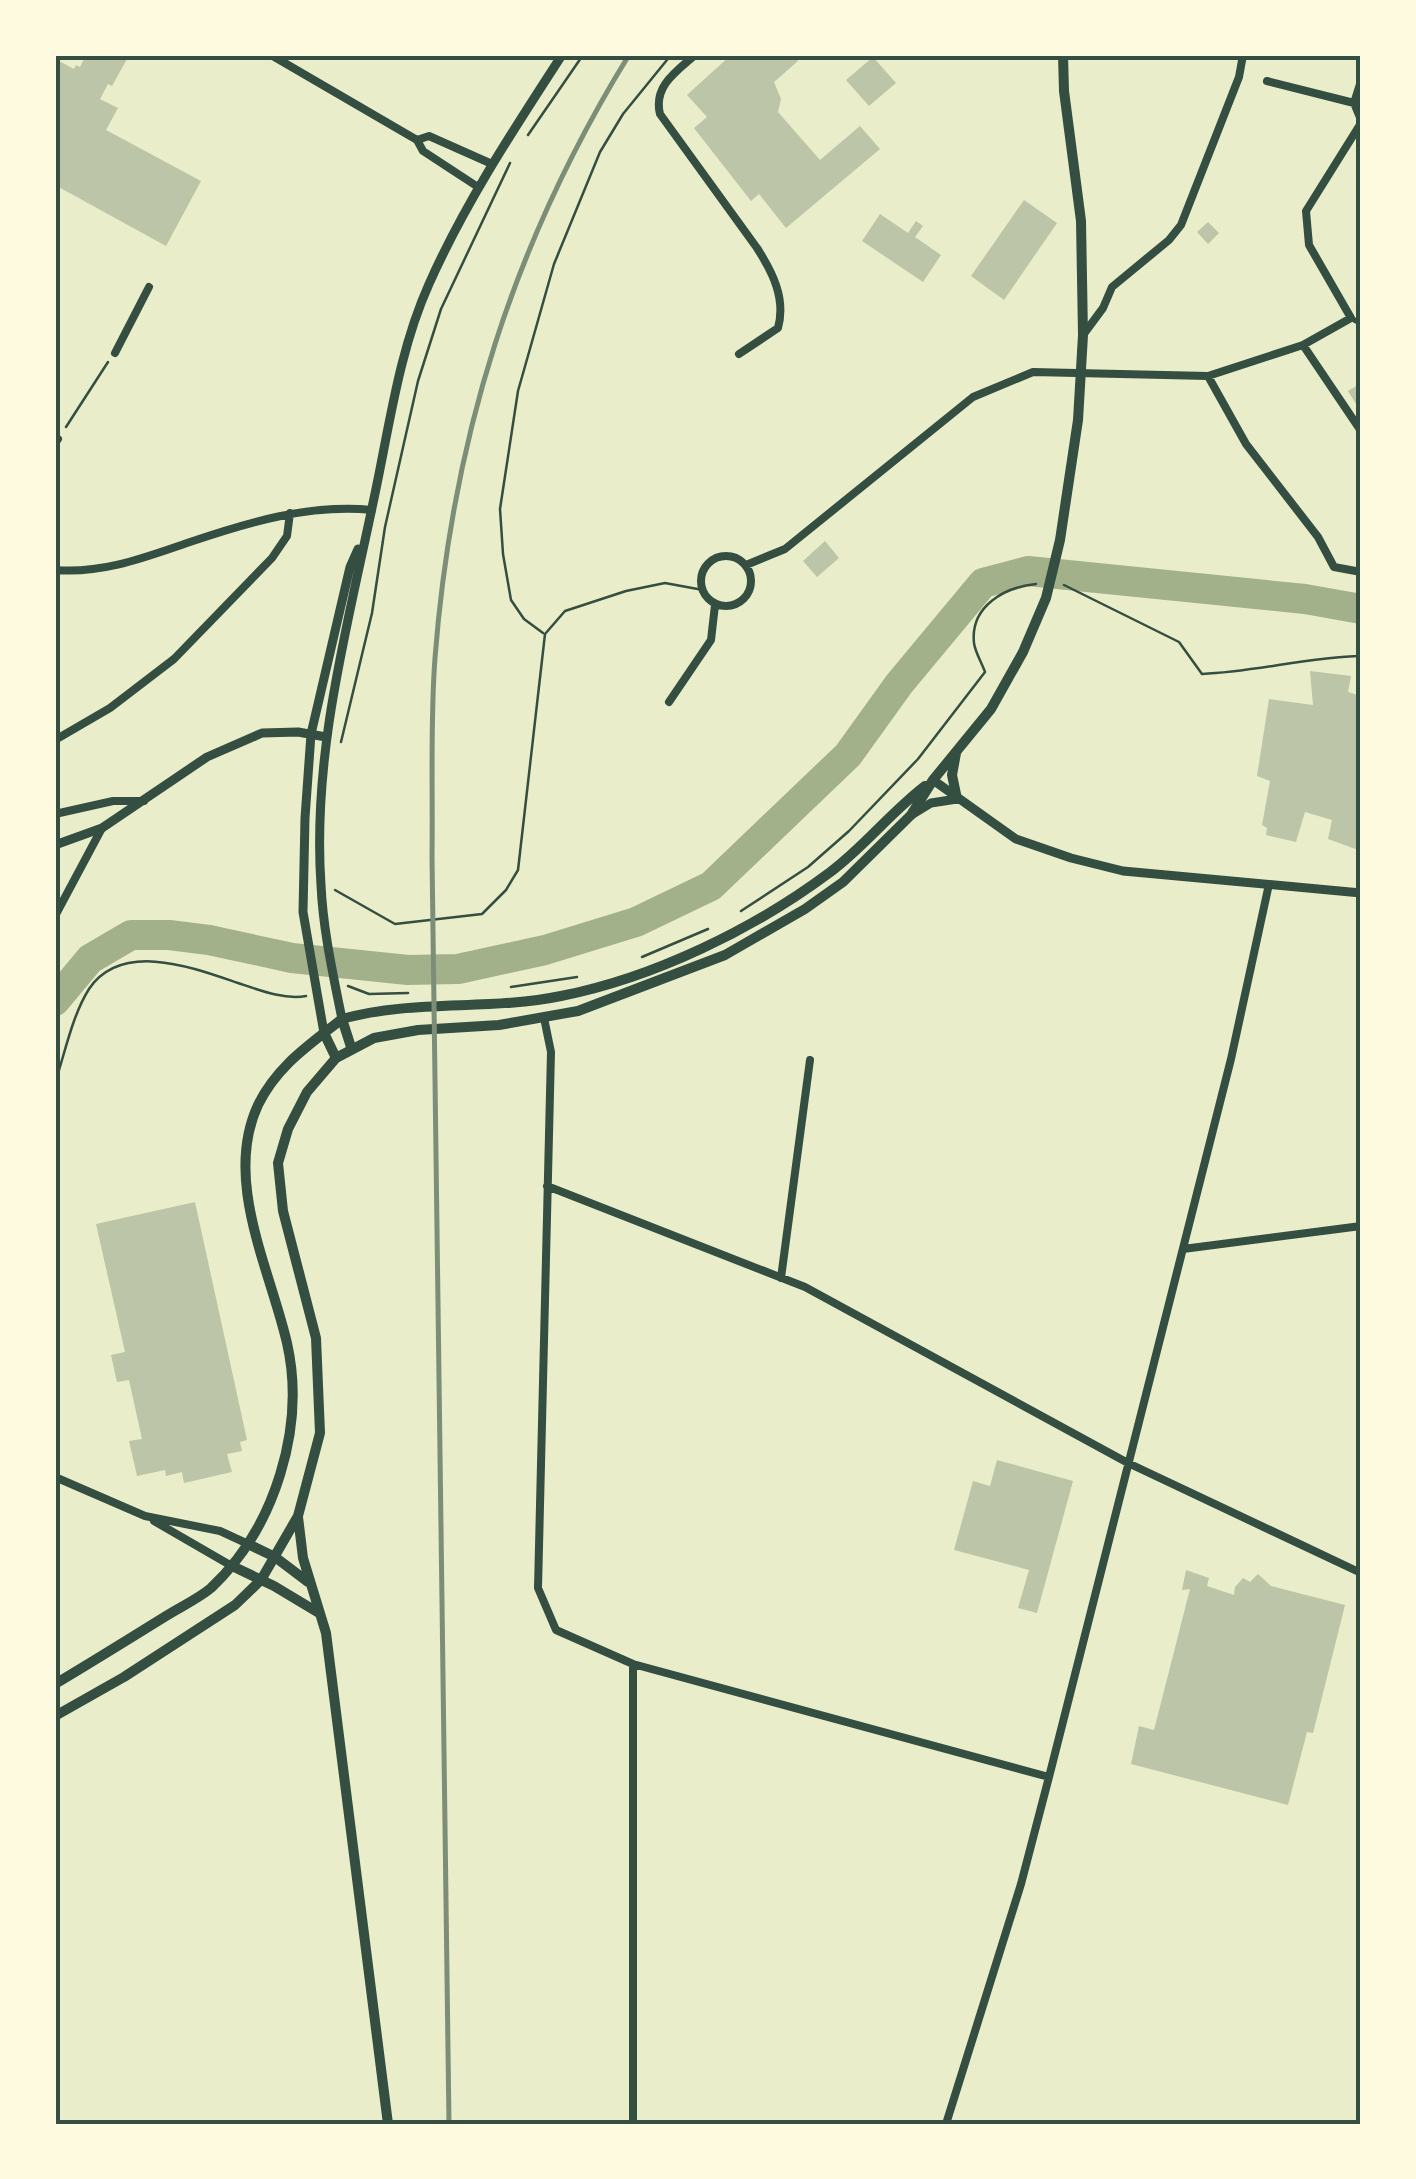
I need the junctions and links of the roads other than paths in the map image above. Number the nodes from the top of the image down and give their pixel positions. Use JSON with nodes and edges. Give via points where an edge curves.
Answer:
{"nodes":[{"id":1,"x":271,"y":55,"type":"edge"},
{"id":2,"x":562,"y":55,"type":"edge"},
{"id":3,"x":695,"y":55,"type":"edge"},
{"id":4,"x":1063,"y":55,"type":"edge"},
{"id":5,"x":1242,"y":55,"type":"edge"},
{"id":6,"x":1267,"y":81,"type":"dead end"},
{"id":7,"x":1361,"y":81,"type":"edge"},
{"id":8,"x":1354,"y":104,"type":"junction"},
{"id":9,"x":1361,"y":122,"type":"edge"},
{"id":10,"x":417,"y":140,"type":"junction"},
{"id":11,"x":492,"y":164,"type":"junction"},
{"id":12,"x":478,"y":187,"type":"junction"},
{"id":13,"x":149,"y":287,"type":"dead end"},
{"id":14,"x":1351,"y":318,"type":"junction"},
{"id":15,"x":1361,"y":324,"type":"edge"},
{"id":16,"x":1083,"y":335,"type":"junction"},
{"id":17,"x":1303,"y":345,"type":"junction"},
{"id":18,"x":114,"y":353,"type":"road end"},
{"id":19,"x":739,"y":354,"type":"dead end"},
{"id":20,"x":1082,"y":372,"type":"junction"},
{"id":21,"x":1208,"y":376,"type":"junction"},
{"id":22,"x":1361,"y":430,"type":"edge"},
{"id":23,"x":372,"y":510,"type":"junction"},
{"id":24,"x":290,"y":513,"type":"junction"},
{"id":25,"x":369,"y":524,"type":"junction"},
{"id":26,"x":746,"y":565,"type":"junction"},
{"id":27,"x":55,"y":570,"type":"edge"},
{"id":28,"x":1361,"y":572,"type":"edge"},
{"id":29,"x":716,"y":605,"type":"junction"},
{"id":30,"x":668,"y":702,"type":"dead end"},
{"id":31,"x":311,"y":734,"type":"junction"},
{"id":32,"x":326,"y":736,"type":"junction"},
{"id":33,"x":55,"y":740,"type":"edge"},
{"id":34,"x":956,"y":752,"type":"junction"},
{"id":35,"x":933,"y":780,"type":"junction"},
{"id":36,"x":958,"y":799,"type":"junction"},
{"id":37,"x":144,"y":801,"type":"junction"},
{"id":38,"x":55,"y":814,"type":"edge"},
{"id":39,"x":911,"y":814,"type":"junction"},
{"id":40,"x":102,"y":828,"type":"junction"},
{"id":41,"x":55,"y":845,"type":"edge"},
{"id":42,"x":1270,"y":884,"type":"junction"},
{"id":43,"x":1361,"y":893,"type":"edge"},
{"id":44,"x":55,"y":916,"type":"edge"},
{"id":45,"x":544,"y":1018,"type":"junction"},
{"id":46,"x":342,"y":1019,"type":"junction"},
{"id":47,"x":324,"y":1033,"type":"junction"},
{"id":48,"x":351,"y":1047,"type":"junction"},
{"id":49,"x":336,"y":1058,"type":"junction"},
{"id":50,"x":810,"y":1060,"type":"dead end"},
{"id":51,"x":546,"y":1186,"type":"junction"},
{"id":52,"x":1361,"y":1226,"type":"edge"},
{"id":53,"x":1183,"y":1249,"type":"junction"},
{"id":54,"x":781,"y":1278,"type":"junction"},
{"id":55,"x":1128,"y":1462,"type":"junction"},
{"id":56,"x":55,"y":1477,"type":"edge"},
{"id":57,"x":146,"y":1516,"type":"junction"},
{"id":58,"x":298,"y":1516,"type":"junction"},
{"id":59,"x":246,"y":1542,"type":"junction"},
{"id":60,"x":275,"y":1557,"type":"junction"},
{"id":61,"x":230,"y":1565,"type":"junction"},
{"id":62,"x":1361,"y":1573,"type":"edge"},
{"id":63,"x":260,"y":1580,"type":"junction"},
{"id":64,"x":309,"y":1583,"type":"junction"},
{"id":65,"x":319,"y":1613,"type":"junction"},
{"id":66,"x":633,"y":1664,"type":"junction"},
{"id":67,"x":55,"y":1684,"type":"edge"},
{"id":68,"x":55,"y":1716,"type":"edge"},
{"id":69,"x":1050,"y":1777,"type":"junction"},
{"id":70,"x":388,"y":2124,"type":"edge"},
{"id":71,"x":634,"y":2124,"type":"edge"},
{"id":72,"x":946,"y":2124,"type":"edge"}],
"edges":[{"from":1,"to":10,"type":"street"},
{"from":2,"to":11,"type":"street"},
{"from":3,"to":19,"type":"street","via":[[667,80],[660,114],[764,258],[784,307],[778,328]]},
{"from":4,"to":16,"type":"main road","via":[[1081,221]]},
{"from":5,"to":16,"type":"street","via":[[1181,224],[1112,286]]},
{"from":6,"to":8,"type":"street"},
{"from":7,"to":8,"type":"street"},
{"from":8,"to":9,"type":"street"},
{"from":9,"to":14,"type":"street","via":[[1306,211],[1309,245]]},
{"from":10,"to":11,"type":"street","via":[[429,136]]},
{"from":10,"to":12,"type":"street","via":[[423,151]]},
{"from":11,"to":12,"type":"street"},
{"from":12,"to":23,"type":"street","via":[[428,285],[405,348]]},
{"from":13,"to":18,"type":"street"},
{"from":14,"to":15,"type":"street"},
{"from":14,"to":17,"type":"street"},
{"from":16,"to":20,"type":"main road"},
{"from":17,"to":21,"type":"street"},
{"from":17,"to":22,"type":"street"},
{"from":20,"to":21,"type":"street"},
{"from":20,"to":26,"type":"street","via":[[1032,372],[972,397],[785,549]]},
{"from":20,"to":34,"type":"main road","via":[[1046,598],[991,709]]},
{"from":21,"to":28,"type":"street","via":[[1246,444],[1334,567]]},
{"from":23,"to":24,"type":"street"},
{"from":23,"to":25,"type":"street"},
{"from":24,"to":27,"type":"street","via":[[122,565]]},
{"from":24,"to":33,"type":"street","via":[[272,558],[174,659]]},
{"from":25,"to":31,"type":"street","via":[[350,567]]},
{"from":25,"to":32,"type":"street"},
{"from":26,"to":29,"type":"street","via":[[752,584],[745,599]]},
{"from":26,"to":29,"type":"street","via":[[727,556],[705,566],[703,590]]},
{"from":29,"to":30,"type":"street","via":[[712,640]]},
{"from":31,"to":32,"type":"street"},
{"from":31,"to":37,"type":"street","via":[[262,733],[206,757]]},
{"from":31,"to":47,"type":"street","via":[[302,912]]},
{"from":32,"to":46,"type":"street","via":[[320,882]]},
{"from":34,"to":35,"type":"main road"},
{"from":34,"to":36,"type":"main road"},
{"from":35,"to":36,"type":"street"},
{"from":35,"to":39,"type":"main road"},
{"from":35,"to":46,"type":"main road","via":[[832,871],[704,948],[564,996],[498,1006],[398,1008]]},
{"from":36,"to":39,"type":"street"},
{"from":36,"to":42,"type":"street","via":[[1016,839],[1071,858],[1123,871]]},
{"from":37,"to":38,"type":"street"},
{"from":37,"to":40,"type":"street"},
{"from":39,"to":45,"type":"main road","via":[[843,882],[725,954],[628,994]]},
{"from":40,"to":41,"type":"street"},
{"from":40,"to":44,"type":"street"},
{"from":42,"to":43,"type":"street"},
{"from":42,"to":53,"type":"street"},
{"from":45,"to":48,"type":"main road","via":[[418,1030]]},
{"from":45,"to":51,"type":"street","via":[[551,1052]]},
{"from":46,"to":47,"type":"main road"},
{"from":46,"to":48,"type":"main road"},
{"from":47,"to":49,"type":"main road"},
{"from":47,"to":59,"type":"main road","via":[[271,1081],[246,1142],[252,1209],[293,1386],[279,1480]]},
{"from":48,"to":49,"type":"main road"},
{"from":49,"to":58,"type":"main road","via":[[306,1092],[278,1162],[283,1210],[316,1338],[320,1434]]},
{"from":50,"to":54,"type":"street"},
{"from":51,"to":54,"type":"street"},
{"from":51,"to":66,"type":"street","via":[[538,1588],[556,1630]]},
{"from":52,"to":53,"type":"street"},
{"from":53,"to":55,"type":"street"},
{"from":54,"to":55,"type":"street"},
{"from":55,"to":62,"type":"street"},
{"from":55,"to":69,"type":"street"},
{"from":56,"to":57,"type":"street"},
{"from":57,"to":59,"type":"street"},
{"from":57,"to":61,"type":"street"},
{"from":58,"to":60,"type":"main road"},
{"from":58,"to":64,"type":"main road"},
{"from":59,"to":60,"type":"main road"},
{"from":59,"to":61,"type":"main road"},
{"from":60,"to":63,"type":"main road"},
{"from":60,"to":64,"type":"main road"},
{"from":61,"to":63,"type":"main road"},
{"from":61,"to":67,"type":"main road","via":[[209,1589]]},
{"from":63,"to":65,"type":"main road"},
{"from":63,"to":68,"type":"main road","via":[[236,1605]]},
{"from":64,"to":65,"type":"main road"},
{"from":65,"to":70,"type":"main road"},
{"from":66,"to":69,"type":"street"},
{"from":66,"to":71,"type":"street"},
{"from":69,"to":72,"type":"street"}]}
